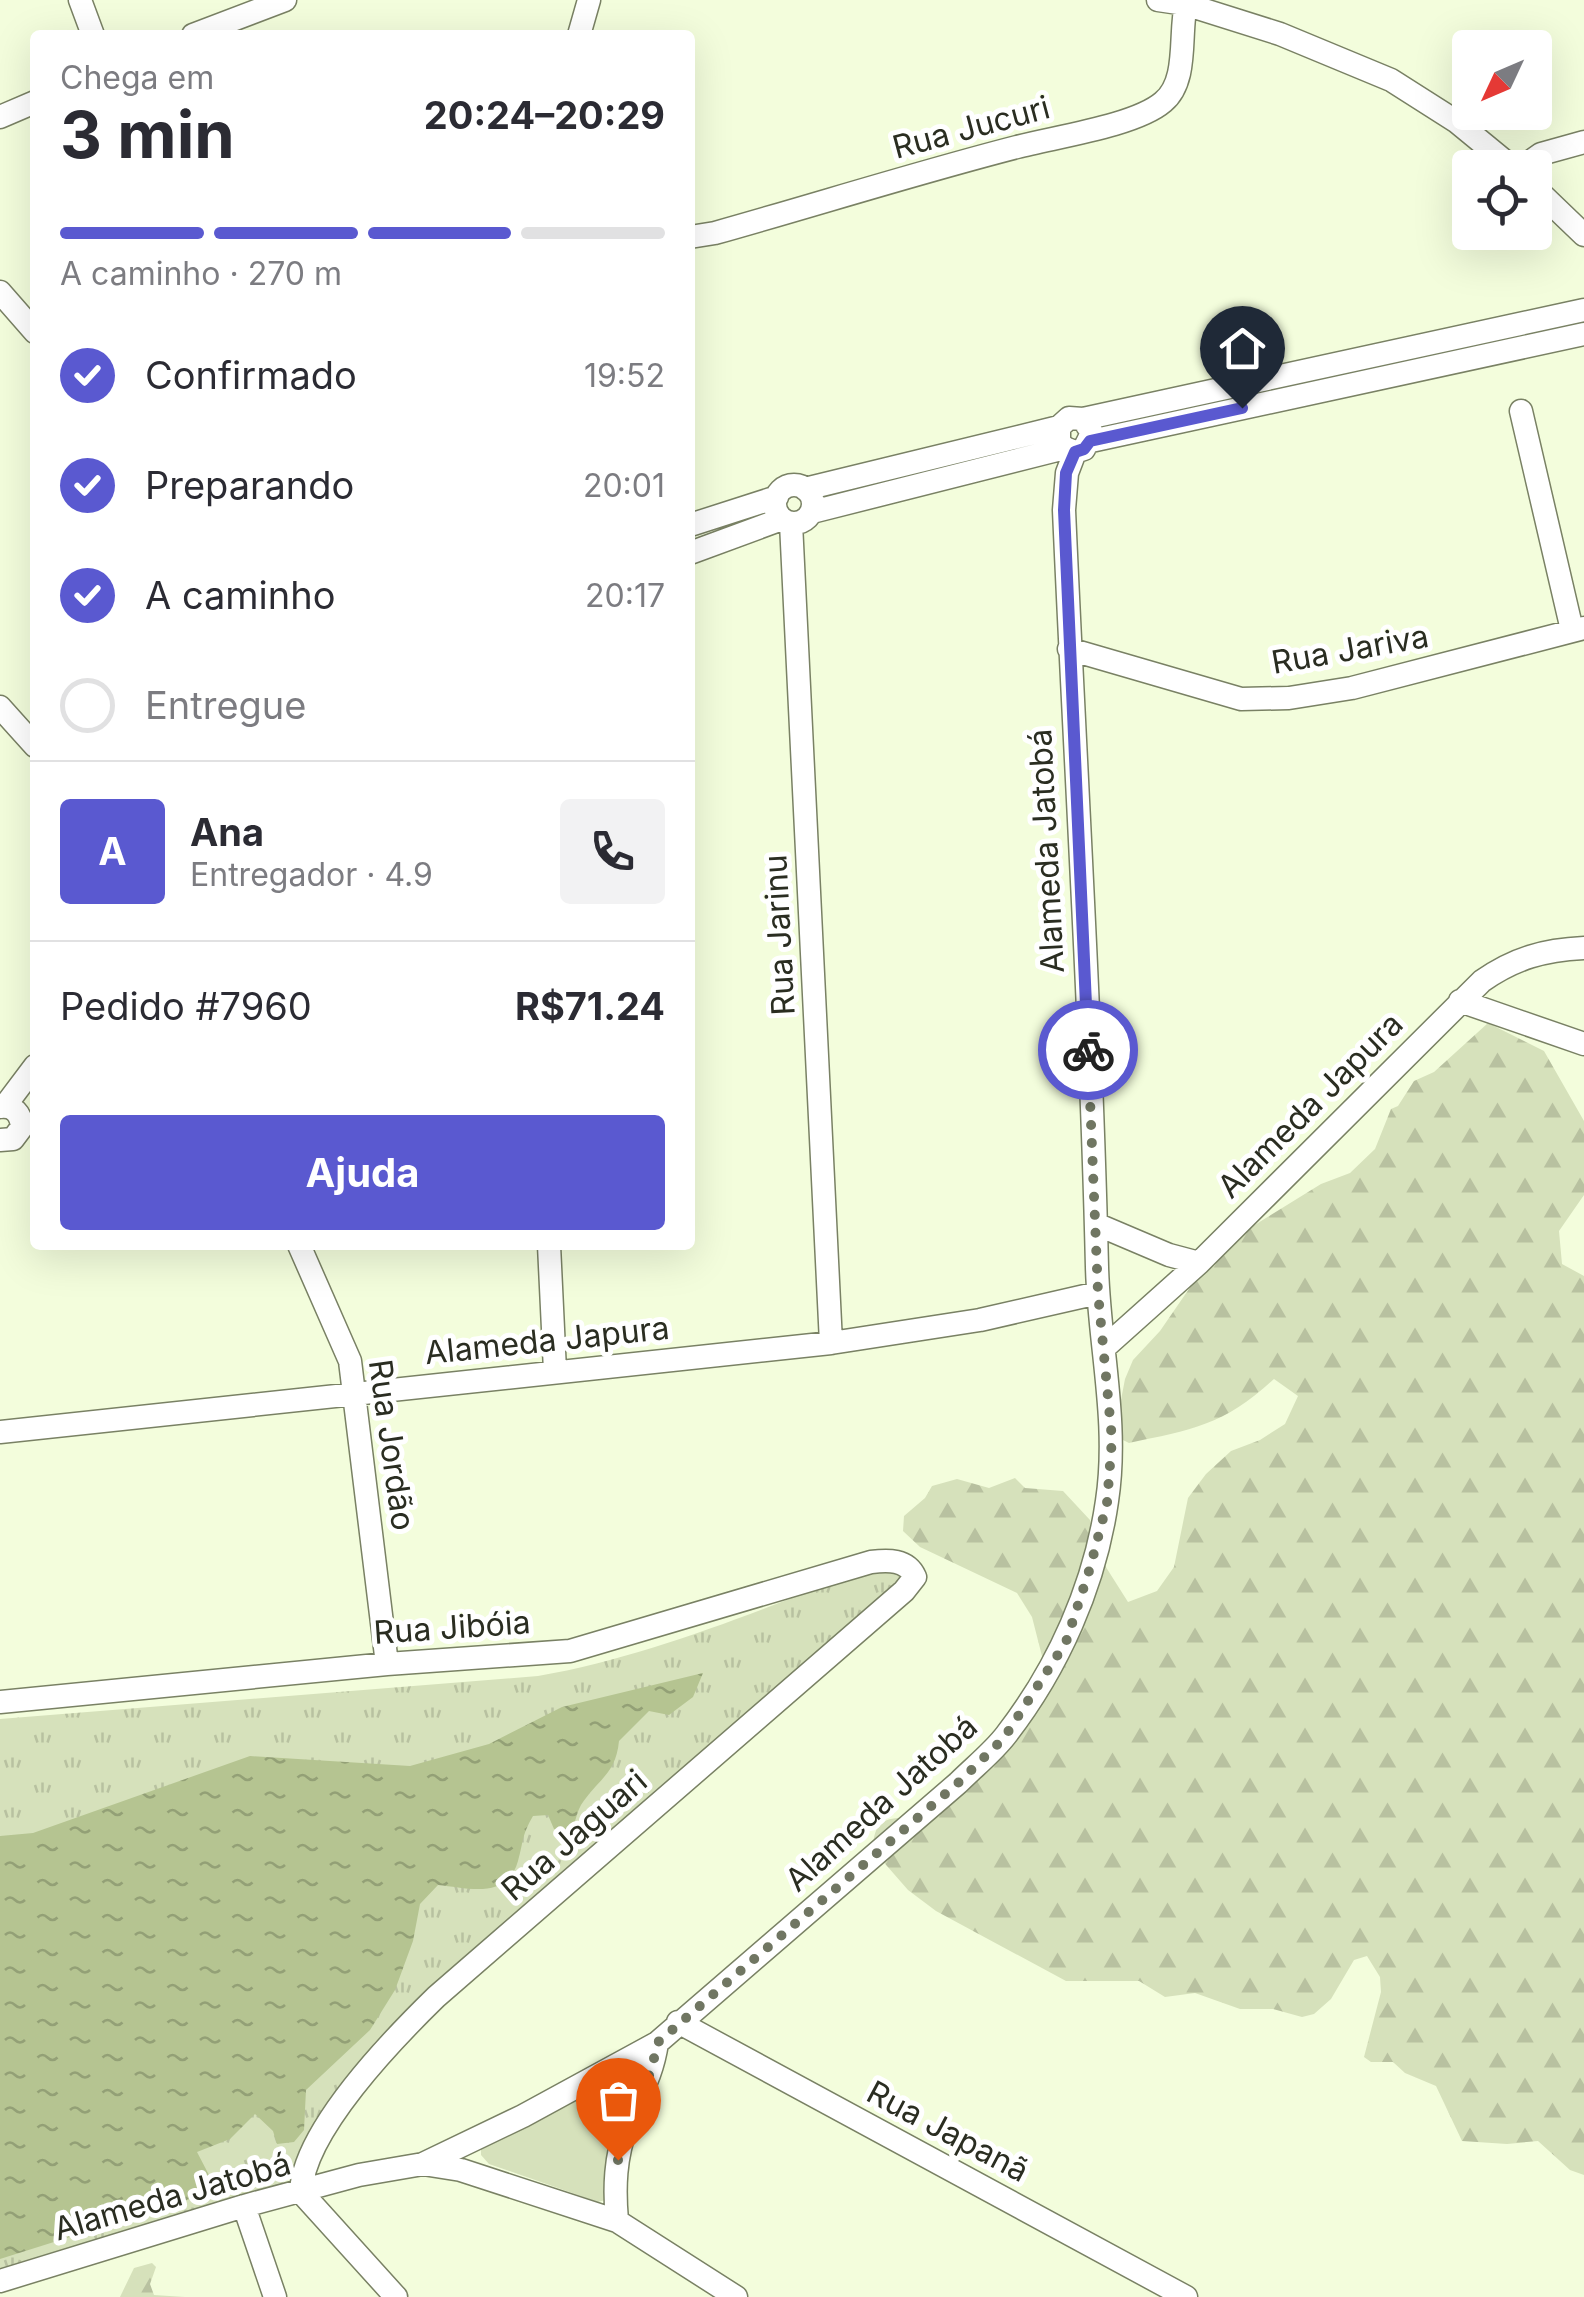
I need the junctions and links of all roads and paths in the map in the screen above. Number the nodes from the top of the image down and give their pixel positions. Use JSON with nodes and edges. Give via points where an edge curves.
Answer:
{"nodes":[{"id":1,"x":80,"y":0,"type":"edge"},
{"id":2,"x":286,"y":0,"type":"edge"},
{"id":3,"x":588,"y":0,"type":"edge"},
{"id":4,"x":1158,"y":0,"type":"edge"},
{"id":5,"x":1186,"y":2,"type":"edge"},
{"id":6,"x":91,"y":30,"type":"edge"},
{"id":7,"x":206,"y":30,"type":"edge"},
{"id":8,"x":580,"y":30,"type":"edge"},
{"id":9,"x":30,"y":104,"type":"edge"},
{"id":10,"x":0,"y":117,"type":"edge"},
{"id":11,"x":1584,"y":142,"type":"edge"},
{"id":12,"x":1491,"y":150,"type":"edge"},
{"id":13,"x":1552,"y":151,"type":"edge"},
{"id":14,"x":1552,"y":204,"type":"edge"},
{"id":15,"x":1584,"y":235,"type":"edge"},
{"id":16,"x":695,"y":236,"type":"edge"},
{"id":17,"x":0,"y":292,"type":"edge"},
{"id":18,"x":1584,"y":310,"type":"edge"},
{"id":19,"x":30,"y":326,"type":"edge"},
{"id":20,"x":1584,"y":334,"type":"edge"},
{"id":21,"x":1521,"y":411,"type":"dead end"},
{"id":22,"x":1074,"y":437,"type":"junction"},
{"id":23,"x":793,"y":508,"type":"junction"},
{"id":24,"x":695,"y":524,"type":"edge"},
{"id":25,"x":695,"y":551,"type":"edge"},
{"id":26,"x":1578,"y":629,"type":"edge"},
{"id":27,"x":1070,"y":649,"type":"junction"},
{"id":28,"x":0,"y":706,"type":"edge"},
{"id":29,"x":30,"y":740,"type":"edge"},
{"id":30,"x":1584,"y":948,"type":"edge"},
{"id":31,"x":1460,"y":1001,"type":"junction"},
{"id":32,"x":1584,"y":1044,"type":"edge"},
{"id":33,"x":30,"y":1077,"type":"edge"},
{"id":34,"x":15,"y":1109,"type":"edge"},
{"id":35,"x":2,"y":1144,"type":"edge"},
{"id":36,"x":1096,"y":1224,"type":"junction"},
{"id":37,"x":301,"y":1250,"type":"edge"},
{"id":38,"x":549,"y":1250,"type":"edge"},
{"id":39,"x":1199,"y":1263,"type":"junction"},
{"id":40,"x":1098,"y":1293,"type":"junction"},
{"id":41,"x":830,"y":1343,"type":"junction"},
{"id":42,"x":1104,"y":1348,"type":"junction"},
{"id":43,"x":554,"y":1371,"type":"junction"},
{"id":44,"x":356,"y":1394,"type":"junction"},
{"id":45,"x":0,"y":1432,"type":"edge"},
{"id":46,"x":898,"y":1562,"type":"joint"},
{"id":47,"x":387,"y":1664,"type":"junction"},
{"id":48,"x":0,"y":1702,"type":"edge"},
{"id":49,"x":678,"y":2022,"type":"junction"},
{"id":50,"x":657,"y":2043,"type":"junction"},
{"id":51,"x":423,"y":2164,"type":"junction"},
{"id":52,"x":301,"y":2192,"type":"junction"},
{"id":53,"x":244,"y":2206,"type":"junction"},
{"id":54,"x":616,"y":2221,"type":"junction"},
{"id":55,"x":0,"y":2280,"type":"edge"},
{"id":56,"x":275,"y":2297,"type":"edge"},
{"id":57,"x":396,"y":2297,"type":"edge"},
{"id":58,"x":736,"y":2297,"type":"edge"},
{"id":59,"x":1186,"y":2297,"type":"edge"}],
"edges":[{"from":1,"to":6,"type":"street"},
{"from":2,"to":7,"type":"street"},
{"from":3,"to":8,"type":"street"},
{"from":4,"to":5,"type":"street"},
{"from":5,"to":12,"type":"street","via":[[1392,80]]},
{"from":5,"to":16,"type":"street","name":"Rua Jucuri","via":[[1178,72],[1171,92],[1153,108]]},
{"from":9,"to":10,"type":"street"},
{"from":11,"to":13,"type":"street"},
{"from":14,"to":15,"type":"street"},
{"from":17,"to":19,"type":"street"},
{"from":18,"to":22,"type":"street"},
{"from":20,"to":22,"type":"street"},
{"from":21,"to":26,"type":"street"},
{"from":22,"to":23,"type":"street"},
{"from":22,"to":27,"type":"street","name":"Alameda Jatobá","via":[[1064,510]]},
{"from":23,"to":24,"type":"street"},
{"from":23,"to":25,"type":"street"},
{"from":23,"to":41,"type":"street","name":"Rua Jarinu"},
{"from":26,"to":27,"type":"street","name":"Rua Jariva","via":[[1352,688],[1288,698],[1242,699]]},
{"from":27,"to":36,"type":"street","name":"Alameda Jatobá"},
{"from":28,"to":29,"type":"street"},
{"from":30,"to":31,"type":"street","name":"Alameda Japura","via":[[1506,964]]},
{"from":31,"to":32,"type":"street"},
{"from":31,"to":39,"type":"street","name":"Alameda Japura"},
{"from":33,"to":34,"type":"street"},
{"from":34,"to":35,"type":"street","via":[[19,1134]]},
{"from":36,"to":39,"type":"street"},
{"from":36,"to":40,"type":"street","name":"Alameda Jatobá"},
{"from":37,"to":44,"type":"street","name":"Rua Jordão","via":[[350,1361]]},
{"from":38,"to":43,"type":"street"},
{"from":39,"to":42,"type":"street","name":"Alameda Japura"},
{"from":40,"to":41,"type":"street","name":"Alameda Japura"},
{"from":40,"to":42,"type":"street","name":"Alameda Jatobá"},
{"from":41,"to":43,"type":"street","name":"Alameda Japura"},
{"from":42,"to":49,"type":"street","name":"Alameda Jatobá","via":[[1112,1439],[1107,1503],[1066,1642],[1039,1688],[1004,1738],[958,1783]]},
{"from":43,"to":44,"type":"street","name":"Alameda Japura"},
{"from":44,"to":45,"type":"street","name":"Alameda Japura"},
{"from":44,"to":47,"type":"street","name":"Rua Jordão"},
{"from":46,"to":47,"type":"street","name":"Rua Jibóia","via":[[871,1562],[570,1650]]},
{"from":46,"to":52,"type":"street","name":"Rua Jaguari","via":[[915,1577],[904,1592],[385,2047],[316,2147]]},
{"from":47,"to":48,"type":"street","name":"Rua Jibóia"},
{"from":49,"to":50,"type":"street","name":"Alameda Jatobá"},
{"from":49,"to":59,"type":"street","name":"Rua Japanã"},
{"from":50,"to":51,"type":"street","name":"Alameda Jatobá"},
{"from":50,"to":54,"type":"street","via":[[618,2160]]},
{"from":51,"to":52,"type":"street","name":"Alameda Jatobá"},
{"from":51,"to":54,"type":"street","via":[[461,2170]]},
{"from":52,"to":53,"type":"street","name":"Alameda Jatobá"},
{"from":52,"to":57,"type":"street"},
{"from":53,"to":55,"type":"street","name":"Alameda Jatobá"},
{"from":53,"to":56,"type":"street"},
{"from":54,"to":58,"type":"street"}]}
